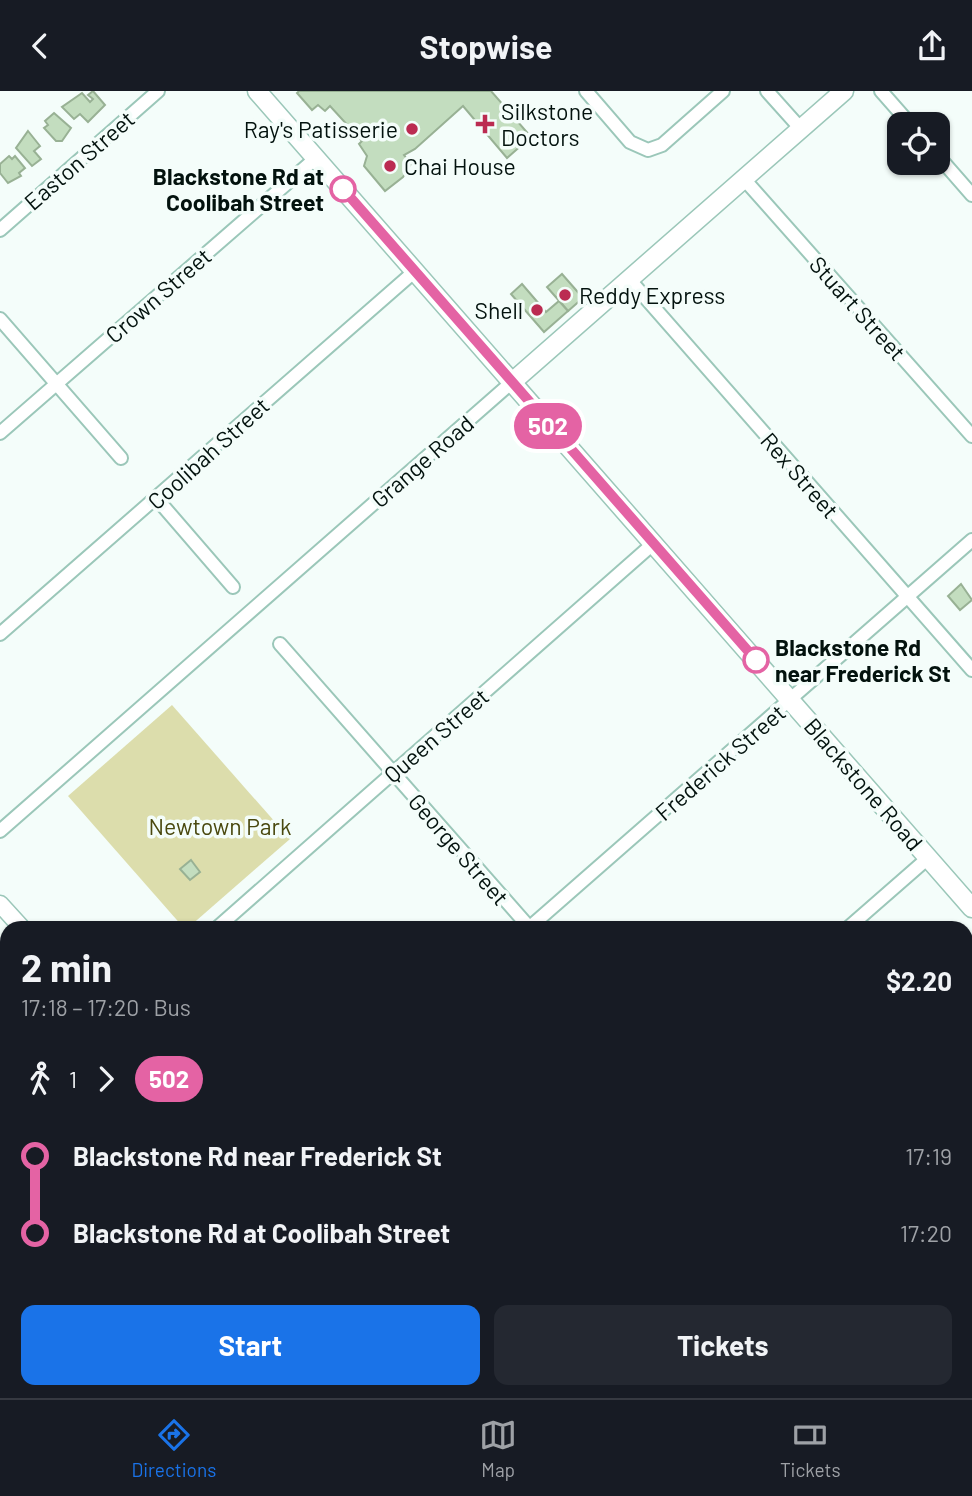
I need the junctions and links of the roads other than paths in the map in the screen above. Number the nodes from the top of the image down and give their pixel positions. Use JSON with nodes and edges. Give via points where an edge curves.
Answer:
{"nodes":[{"id":1,"x":158,"y":91,"type":"edge"},
{"id":2,"x":257,"y":91,"type":"edge"},
{"id":3,"x":586,"y":91,"type":"edge"},
{"id":4,"x":723,"y":91,"type":"edge"},
{"id":5,"x":766,"y":91,"type":"edge"},
{"id":6,"x":844,"y":91,"type":"edge"},
{"id":7,"x":881,"y":91,"type":"edge"},
{"id":8,"x":899,"y":112,"type":"edge"},
{"id":9,"x":801,"y":129,"type":"junction"},
{"id":10,"x":316,"y":158,"type":"junction"},
{"id":11,"x":950,"y":170,"type":"edge"},
{"id":12,"x":744,"y":179,"type":"junction"},
{"id":13,"x":972,"y":195,"type":"edge"},
{"id":14,"x":0,"y":230,"type":"edge"},
{"id":15,"x":415,"y":271,"type":"junction"},
{"id":16,"x":629,"y":279,"type":"junction"},
{"id":17,"x":0,"y":319,"type":"edge"},
{"id":18,"x":511,"y":383,"type":"junction"},
{"id":19,"x":57,"y":384,"type":"junction"},
{"id":20,"x":0,"y":433,"type":"edge"},
{"id":21,"x":972,"y":436,"type":"edge"},
{"id":22,"x":121,"y":457,"type":"dead end"},
{"id":23,"x":157,"y":499,"type":"junction"},
{"id":24,"x":972,"y":540,"type":"edge"},
{"id":25,"x":654,"y":543,"type":"junction"},
{"id":26,"x":233,"y":587,"type":"dead end"},
{"id":27,"x":908,"y":597,"type":"junction"},
{"id":28,"x":0,"y":635,"type":"edge"},
{"id":29,"x":279,"y":644,"type":"dead end"},
{"id":30,"x":972,"y":670,"type":"edge"},
{"id":31,"x":790,"y":700,"type":"junction"},
{"id":32,"x":393,"y":773,"type":"junction"},
{"id":33,"x":0,"y":831,"type":"edge"},
{"id":34,"x":928,"y":858,"type":"junction"},
{"id":35,"x":0,"y":904,"type":"edge"},
{"id":36,"x":972,"y":908,"type":"edge"},
{"id":37,"x":16,"y":921,"type":"edge"},
{"id":38,"x":225,"y":921,"type":"edge"},
{"id":39,"x":524,"y":921,"type":"edge"},
{"id":40,"x":536,"y":921,"type":"edge"},
{"id":41,"x":856,"y":921,"type":"edge"}],
"edges":[{"from":1,"to":14,"type":"street","name":"Easton Street"},
{"from":2,"to":10,"type":"main road","name":"Blackstone Road"},
{"from":3,"to":4,"type":"street","via":[[630,142],[648,150],[662,145]]},
{"from":5,"to":9,"type":"street"},
{"from":6,"to":9,"type":"main road","name":"Grange Road"},
{"from":7,"to":8,"type":"street"},
{"from":9,"to":12,"type":"main road","name":"Grange Road"},
{"from":10,"to":15,"type":"main road","name":"Blackstone Road"},
{"from":10,"to":19,"type":"street","name":"Crown Street"},
{"from":11,"to":13,"type":"street"},
{"from":12,"to":16,"type":"main road","name":"Grange Road"},
{"from":12,"to":21,"type":"street","name":"Stuart Street"},
{"from":15,"to":18,"type":"main road","name":"Blackstone Road"},
{"from":15,"to":23,"type":"street","name":"Coolibah Street"},
{"from":16,"to":18,"type":"main road","name":"Grange Road"},
{"from":16,"to":27,"type":"street","name":"Rex Street"},
{"from":17,"to":19,"type":"street"},
{"from":18,"to":25,"type":"main road","name":"Blackstone Road"},
{"from":18,"to":33,"type":"street","name":"Grange Road"},
{"from":19,"to":20,"type":"street","name":"Crown Street"},
{"from":19,"to":22,"type":"street"},
{"from":23,"to":26,"type":"street"},
{"from":23,"to":28,"type":"street","name":"Coolibah Street"},
{"from":24,"to":27,"type":"street","name":"Frederick Street"},
{"from":25,"to":31,"type":"main road","name":"Blackstone Road"},
{"from":25,"to":32,"type":"street","name":"Queen Street"},
{"from":27,"to":30,"type":"street","name":"Rex Street"},
{"from":27,"to":31,"type":"street","name":"Frederick Street"},
{"from":29,"to":32,"type":"street","name":"George Street"},
{"from":31,"to":34,"type":"main road","name":"Blackstone Road"},
{"from":31,"to":40,"type":"street","name":"Frederick Street"},
{"from":32,"to":38,"type":"street","name":"Queen Street"},
{"from":32,"to":39,"type":"street","name":"George Street"},
{"from":34,"to":36,"type":"main road","name":"Blackstone Road"},
{"from":34,"to":41,"type":"street"},
{"from":35,"to":37,"type":"street"}]}
